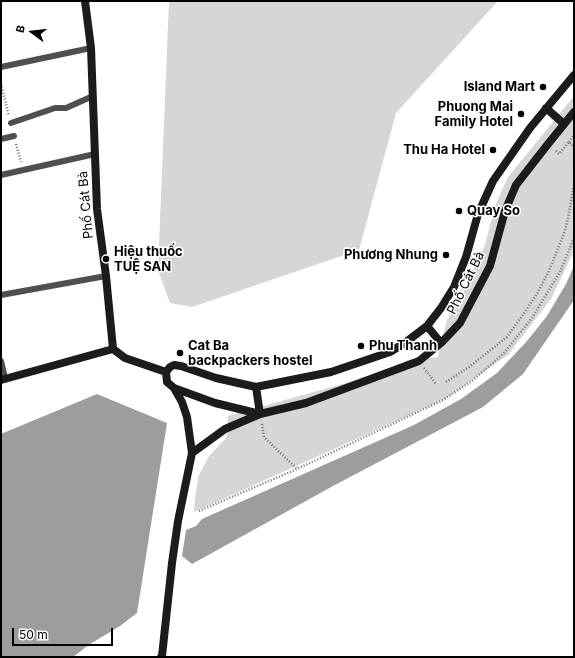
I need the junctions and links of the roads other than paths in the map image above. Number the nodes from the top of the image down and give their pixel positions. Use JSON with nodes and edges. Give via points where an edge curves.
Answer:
{"nodes":[{"id":1,"x":85,"y":1,"type":"edge"},
{"id":2,"x":92,"y":48,"type":"junction"},
{"id":3,"x":1,"y":67,"type":"edge"},
{"id":4,"x":574,"y":75,"type":"edge"},
{"id":5,"x":93,"y":96,"type":"junction"},
{"id":6,"x":546,"y":108,"type":"junction"},
{"id":7,"x":574,"y":112,"type":"edge"},
{"id":8,"x":11,"y":123,"type":"dead end"},
{"id":9,"x":564,"y":124,"type":"junction"},
{"id":10,"x":14,"y":136,"type":"dead end"},
{"id":11,"x":1,"y":139,"type":"edge"},
{"id":12,"x":95,"y":154,"type":"junction"},
{"id":13,"x":1,"y":176,"type":"edge"},
{"id":14,"x":106,"y":276,"type":"junction"},
{"id":15,"x":1,"y":295,"type":"edge"},
{"id":16,"x":427,"y":326,"type":"junction"},
{"id":17,"x":441,"y":343,"type":"junction"},
{"id":18,"x":113,"y":349,"type":"junction"},
{"id":19,"x":1,"y":361,"type":"edge"},
{"id":20,"x":166,"y":372,"type":"junction"},
{"id":21,"x":3,"y":379,"type":"edge"},
{"id":22,"x":256,"y":387,"type":"junction"},
{"id":23,"x":174,"y":388,"type":"junction"},
{"id":24,"x":260,"y":414,"type":"junction"},
{"id":25,"x":192,"y":454,"type":"junction"},
{"id":26,"x":162,"y":657,"type":"edge"}],
"edges":[{"from":1,"to":2,"type":"main road","name":"Phố Cát Bà"},
{"from":2,"to":3,"type":"lane"},
{"from":2,"to":5,"type":"main road","name":"Phố Cát Bà"},
{"from":4,"to":6,"type":"main road","name":"Phố Cát Bà"},
{"from":5,"to":8,"type":"lane","via":[[66,108],[56,108]]},
{"from":5,"to":12,"type":"main road","name":"Phố Cát Bà"},
{"from":6,"to":9,"type":"main road"},
{"from":6,"to":16,"type":"main road","name":"Phố Cát Bà","via":[[493,181],[478,214],[466,257],[454,287]]},
{"from":7,"to":9,"type":"main road","name":"Phố Cát Bà"},
{"from":9,"to":17,"type":"main road","name":"Phố Cát Bà","via":[[516,185],[505,211],[490,266],[460,323]]},
{"from":10,"to":11,"type":"lane"},
{"from":12,"to":13,"type":"lane"},
{"from":12,"to":14,"type":"main road","name":"Phố Cát Bà","via":[[97,209]]},
{"from":14,"to":15,"type":"lane"},
{"from":14,"to":18,"type":"main road","name":"Phố Cát Bà"},
{"from":16,"to":17,"type":"main road"},
{"from":16,"to":22,"type":"main road","name":"Phố Cát Bà","via":[[390,352],[331,372]]},
{"from":17,"to":24,"type":"main road","name":"Phố Cát Bà","via":[[419,362],[306,403]]},
{"from":18,"to":20,"type":"main road","via":[[125,358]]},
{"from":18,"to":21,"type":"main road"},
{"from":19,"to":21,"type":"lane"},
{"from":20,"to":22,"type":"main road","name":"Phố Cát Bà","via":[[174,365],[181,366],[216,378]]},
{"from":20,"to":23,"type":"main road","via":[[168,382]]},
{"from":22,"to":24,"type":"main road"},
{"from":23,"to":24,"type":"main road","name":"Phố Cát Bà","via":[[215,403]]},
{"from":23,"to":25,"type":"main road","via":[[187,417]]},
{"from":24,"to":25,"type":"main road","via":[[225,429]]},
{"from":25,"to":26,"type":"main road","via":[[178,521]]}]}
